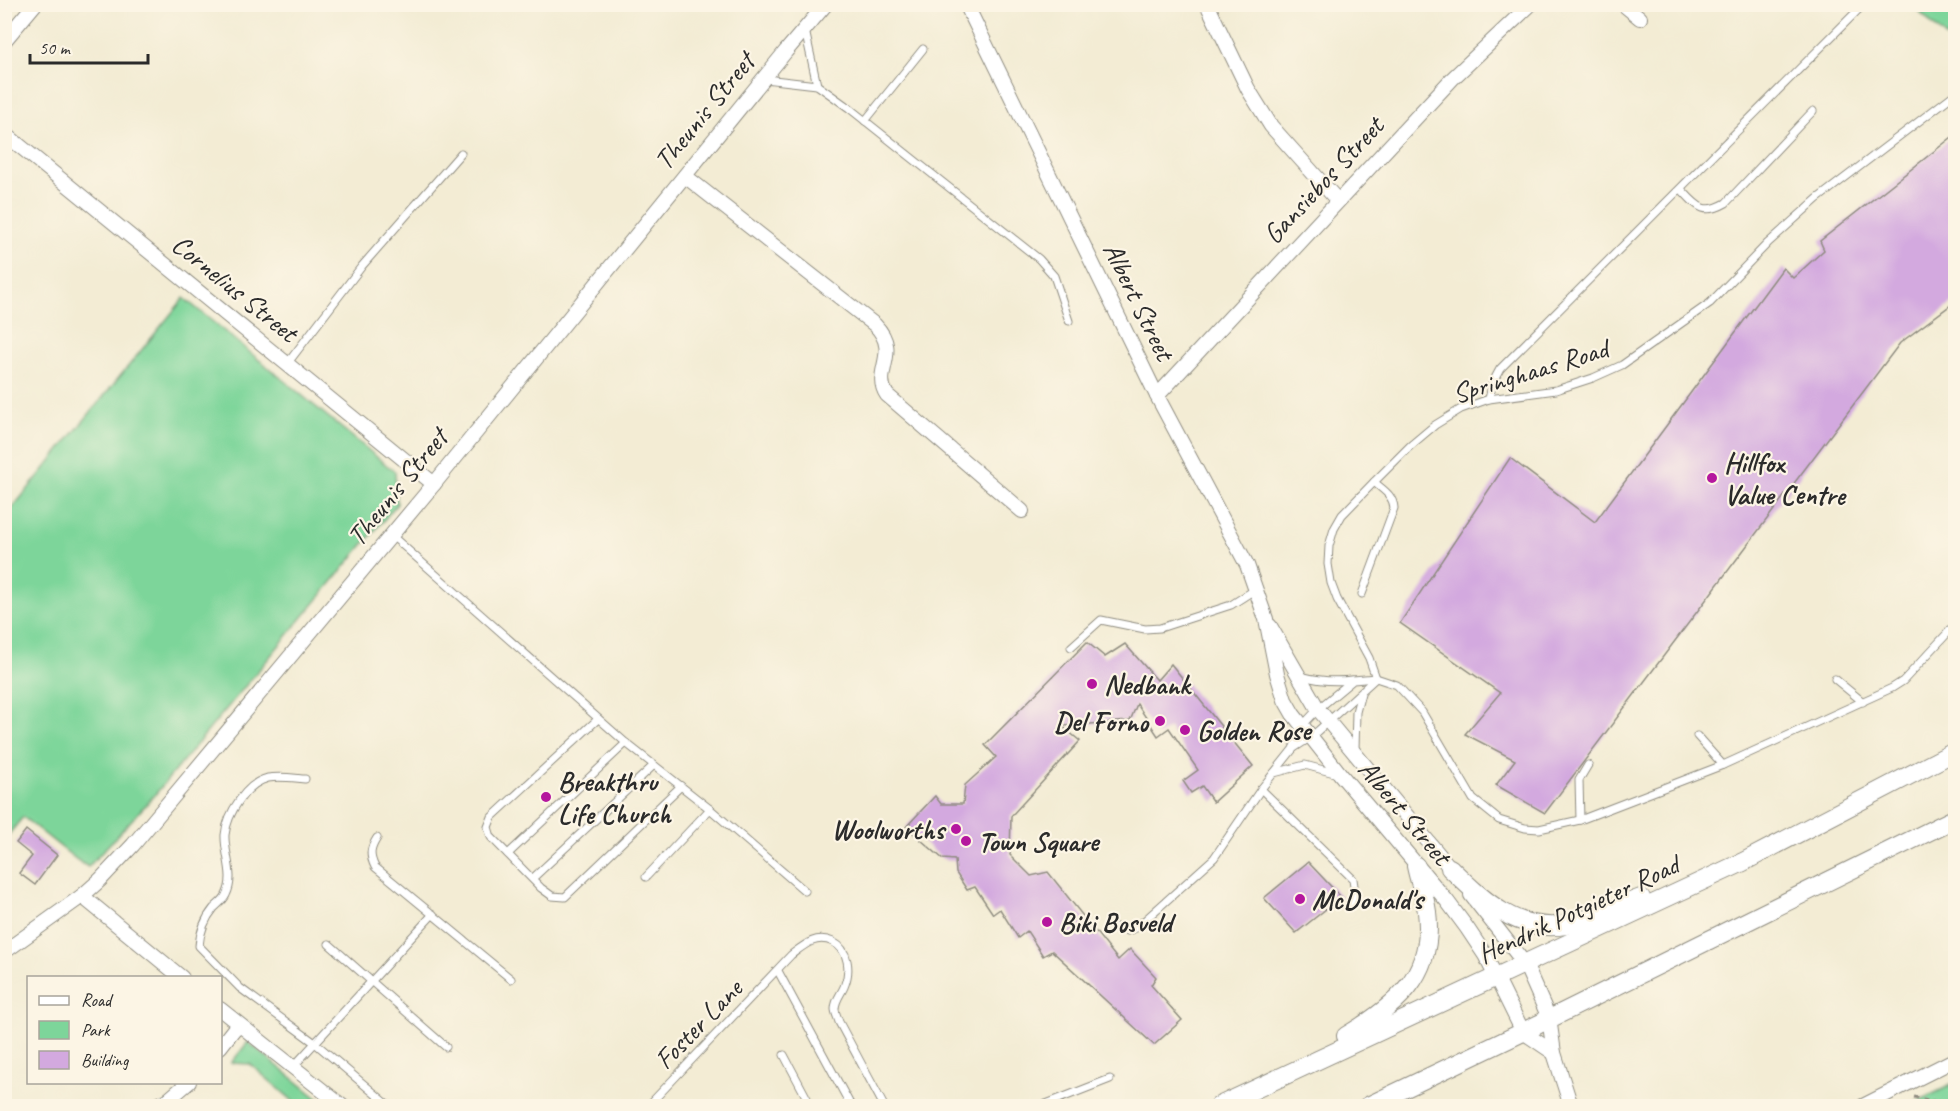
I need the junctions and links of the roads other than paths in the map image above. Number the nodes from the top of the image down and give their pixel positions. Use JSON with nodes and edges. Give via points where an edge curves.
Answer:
{"nodes":[{"id":1,"x":34,"y":4,"type":"edge"},
{"id":2,"x":826,"y":4,"type":"edge"},
{"id":3,"x":966,"y":4,"type":"edge"},
{"id":4,"x":1531,"y":4,"type":"edge"},
{"id":5,"x":1623,"y":4,"type":"edge"},
{"id":6,"x":1864,"y":4,"type":"edge"},
{"id":7,"x":1210,"y":6,"type":"edge"},
{"id":8,"x":1640,"y":18,"type":"dead end"},
{"id":9,"x":805,"y":30,"type":"junction"},
{"id":10,"x":4,"y":41,"type":"edge"},
{"id":11,"x":923,"y":49,"type":"dead end"},
{"id":12,"x":764,"y":79,"type":"junction"},
{"id":13,"x":817,"y":85,"type":"junction"},
{"id":14,"x":1956,"y":93,"type":"edge"},
{"id":15,"x":1813,"y":111,"type":"dead end"},
{"id":16,"x":865,"y":121,"type":"junction"},
{"id":17,"x":4,"y":133,"type":"edge"},
{"id":18,"x":461,"y":153,"type":"dead end"},
{"id":19,"x":685,"y":176,"type":"junction"},
{"id":20,"x":1681,"y":189,"type":"junction"},
{"id":21,"x":1338,"y":201,"type":"junction"},
{"id":22,"x":1069,"y":321,"type":"dead end"},
{"id":23,"x":287,"y":364,"type":"junction"},
{"id":24,"x":1157,"y":396,"type":"junction"},
{"id":25,"x":1489,"y":399,"type":"junction"},
{"id":26,"x":1374,"y":482,"type":"junction"},
{"id":27,"x":434,"y":484,"type":"junction"},
{"id":28,"x":1022,"y":511,"type":"dead end"},
{"id":29,"x":391,"y":535,"type":"junction"},
{"id":30,"x":1257,"y":589,"type":"junction"},
{"id":31,"x":1362,"y":594,"type":"dead end"},
{"id":32,"x":1266,"y":619,"type":"junction"},
{"id":33,"x":1956,"y":624,"type":"edge"},
{"id":34,"x":1071,"y":646,"type":"dead end"},
{"id":35,"x":1299,"y":675,"type":"junction"},
{"id":36,"x":1376,"y":678,"type":"junction"},
{"id":37,"x":1835,"y":679,"type":"dead end"},
{"id":38,"x":1353,"y":680,"type":"junction"},
{"id":39,"x":1361,"y":693,"type":"junction"},
{"id":40,"x":1863,"y":702,"type":"junction"},
{"id":41,"x":1318,"y":709,"type":"junction"},
{"id":42,"x":598,"y":719,"type":"junction"},
{"id":43,"x":1328,"y":721,"type":"junction"},
{"id":44,"x":1307,"y":732,"type":"junction"},
{"id":45,"x":1697,"y":736,"type":"dead end"},
{"id":46,"x":626,"y":743,"type":"junction"},
{"id":47,"x":1293,"y":749,"type":"junction"},
{"id":48,"x":1956,"y":751,"type":"edge"},
{"id":49,"x":1355,"y":752,"type":"junction"},
{"id":50,"x":654,"y":765,"type":"junction"},
{"id":51,"x":1588,"y":765,"type":"dead end"},
{"id":52,"x":1723,"y":765,"type":"junction"},
{"id":53,"x":1274,"y":772,"type":"junction"},
{"id":54,"x":1341,"y":775,"type":"junction"},
{"id":55,"x":306,"y":779,"type":"dead end"},
{"id":56,"x":681,"y":786,"type":"junction"},
{"id":57,"x":1261,"y":789,"type":"junction"},
{"id":58,"x":710,"y":809,"type":"junction"},
{"id":59,"x":1956,"y":818,"type":"edge"},
{"id":60,"x":1580,"y":820,"type":"junction"},
{"id":61,"x":377,"y":838,"type":"dead end"},
{"id":62,"x":508,"y":854,"type":"junction"},
{"id":63,"x":1743,"y":862,"type":"junction"},
{"id":64,"x":1416,"y":866,"type":"junction"},
{"id":65,"x":1450,"y":868,"type":"junction"},
{"id":66,"x":646,"y":877,"type":"dead end"},
{"id":67,"x":533,"y":878,"type":"junction"},
{"id":68,"x":805,"y":891,"type":"dead end"},
{"id":69,"x":81,"y":896,"type":"junction"},
{"id":70,"x":1351,"y":906,"type":"dead end"},
{"id":71,"x":433,"y":914,"type":"junction"},
{"id":72,"x":1116,"y":927,"type":"dead end"},
{"id":73,"x":329,"y":944,"type":"dead end"},
{"id":74,"x":4,"y":952,"type":"edge"},
{"id":75,"x":1525,"y":964,"type":"junction"},
{"id":76,"x":777,"y":971,"type":"junction"},
{"id":77,"x":180,"y":976,"type":"edge"},
{"id":78,"x":1496,"y":978,"type":"junction"},
{"id":79,"x":511,"y":979,"type":"dead end"},
{"id":80,"x":372,"y":982,"type":"junction"},
{"id":81,"x":222,"y":1011,"type":"edge"},
{"id":82,"x":1549,"y":1018,"type":"junction"},
{"id":83,"x":238,"y":1024,"type":"junction"},
{"id":84,"x":1523,"y":1032,"type":"junction"},
{"id":85,"x":315,"y":1043,"type":"junction"},
{"id":86,"x":222,"y":1044,"type":"edge"},
{"id":87,"x":447,"y":1047,"type":"dead end"},
{"id":88,"x":1554,"y":1053,"type":"junction"},
{"id":89,"x":784,"y":1055,"type":"dead end"},
{"id":90,"x":1956,"y":1059,"type":"edge"},
{"id":91,"x":293,"y":1067,"type":"junction"},
{"id":92,"x":1110,"y":1079,"type":"dead end"},
{"id":93,"x":1270,"y":1082,"type":"junction"},
{"id":94,"x":188,"y":1084,"type":"edge"},
{"id":95,"x":387,"y":1104,"type":"dead end"},
{"id":96,"x":156,"y":1107,"type":"edge"},
{"id":97,"x":342,"y":1107,"type":"edge"},
{"id":98,"x":648,"y":1107,"type":"edge"},
{"id":99,"x":811,"y":1107,"type":"edge"},
{"id":100,"x":851,"y":1107,"type":"edge"},
{"id":101,"x":884,"y":1107,"type":"edge"},
{"id":102,"x":1041,"y":1107,"type":"edge"},
{"id":103,"x":1219,"y":1107,"type":"edge"},
{"id":104,"x":1368,"y":1107,"type":"edge"},
{"id":105,"x":1570,"y":1107,"type":"edge"},
{"id":106,"x":1863,"y":1107,"type":"edge"}],
"edges":[{"from":1,"to":10,"type":"street"},
{"from":2,"to":9,"type":"street","name":"Theunis Street"},
{"from":3,"to":24,"type":"street","name":"Albert Street"},
{"from":4,"to":21,"type":"street","name":"Gansiebos Street","via":[[1452,79]]},
{"from":5,"to":8,"type":"street"},
{"from":6,"to":20,"type":"lane"},
{"from":7,"to":21,"type":"street","via":[[1248,88],[1271,126]]},
{"from":9,"to":12,"type":"street","name":"Theunis Street"},
{"from":9,"to":13,"type":"lane"},
{"from":11,"to":16,"type":"lane"},
{"from":12,"to":13,"type":"lane"},
{"from":12,"to":19,"type":"street","name":"Theunis Street"},
{"from":13,"to":16,"type":"lane"},
{"from":14,"to":25,"type":"lane","name":"Springhaas Road","via":[[1817,199],[1710,303],[1622,365],[1556,390]]},
{"from":15,"to":20,"type":"lane","via":[[1716,209],[1696,206]]},
{"from":16,"to":22,"type":"lane","via":[[1047,267],[1054,276]]},
{"from":17,"to":23,"type":"street","name":"Cornelius Street"},
{"from":18,"to":23,"type":"lane","via":[[362,266]]},
{"from":19,"to":27,"type":"street","name":"Theunis Street"},
{"from":19,"to":28,"type":"street","via":[[875,326],[888,344],[882,385],[886,395]]},
{"from":20,"to":25,"type":"lane","via":[[1500,369]]},
{"from":21,"to":24,"type":"street","name":"Gansiebos Street"},
{"from":23,"to":27,"type":"street","name":"Cornelius Street"},
{"from":24,"to":30,"type":"street","name":"Albert Street"},
{"from":25,"to":26,"type":"lane","name":"Springhaas Road","via":[[1435,425]]},
{"from":26,"to":31,"type":"lane","via":[[1390,495],[1394,508]]},
{"from":26,"to":36,"type":"lane","name":"Springhaas Road","via":[[1334,529],[1328,564],[1337,599]]},
{"from":27,"to":29,"type":"street","name":"Theunis Street"},
{"from":29,"to":42,"type":"lane"},
{"from":29,"to":69,"type":"street","name":"Theunis Street","via":[[133,844]]},
{"from":30,"to":32,"type":"street","name":"Albert Street"},
{"from":30,"to":34,"type":"lane","via":[[1231,605],[1160,628],[1101,621]]},
{"from":32,"to":35,"type":"street","name":"Albert Street"},
{"from":32,"to":44,"type":"street","name":"Albert Street","via":[[1285,700]]},
{"from":33,"to":40,"type":"lane","via":[[1904,681]]},
{"from":35,"to":38,"type":"lane","via":[[1325,681]]},
{"from":35,"to":41,"type":"street","name":"Albert Street"},
{"from":36,"to":38,"type":"lane"},
{"from":36,"to":39,"type":"lane"},
{"from":36,"to":60,"type":"lane","via":[[1397,685],[1409,696],[1473,799],[1488,813],[1510,825],[1539,830]]},
{"from":37,"to":40,"type":"lane"},
{"from":38,"to":41,"type":"lane"},
{"from":39,"to":43,"type":"lane"},
{"from":39,"to":49,"type":"lane","via":[[1356,712]]},
{"from":40,"to":52,"type":"lane"},
{"from":41,"to":43,"type":"street","name":"Albert Street"},
{"from":41,"to":44,"type":"lane"},
{"from":42,"to":46,"type":"lane"},
{"from":42,"to":62,"type":"lane","via":[[492,817],[488,826],[491,837]]},
{"from":43,"to":44,"type":"lane"},
{"from":43,"to":49,"type":"street","name":"Albert Street"},
{"from":44,"to":47,"type":"lane"},
{"from":44,"to":47,"type":"lane"},
{"from":44,"to":54,"type":"street","name":"Albert Street"},
{"from":45,"to":52,"type":"lane"},
{"from":46,"to":50,"type":"lane"},
{"from":46,"to":62,"type":"lane"},
{"from":47,"to":53,"type":"lane"},
{"from":48,"to":63,"type":"main road","name":"Hendrik Potgieter Road"},
{"from":49,"to":65,"type":"street","name":"Albert Street"},
{"from":50,"to":56,"type":"lane"},
{"from":50,"to":67,"type":"lane"},
{"from":51,"to":60,"type":"lane","via":[[1579,780]]},
{"from":52,"to":60,"type":"lane"},
{"from":53,"to":54,"type":"lane","via":[[1305,765]]},
{"from":53,"to":57,"type":"lane"},
{"from":54,"to":64,"type":"street","name":"Albert Street"},
{"from":55,"to":85,"type":"lane","via":[[268,778],[254,784],[235,808],[225,834],[230,878],[226,895],[208,914],[199,946],[240,988]]},
{"from":56,"to":58,"type":"lane"},
{"from":56,"to":67,"type":"lane","via":[[565,897],[552,896]]},
{"from":57,"to":70,"type":"lane","via":[[1353,879],[1355,893]]},
{"from":57,"to":72,"type":"lane","via":[[1205,867],[1136,928],[1127,931]]},
{"from":58,"to":66,"type":"lane"},
{"from":58,"to":68,"type":"lane"},
{"from":59,"to":82,"type":"main road"},
{"from":61,"to":71,"type":"lane","via":[[370,849],[375,867]]},
{"from":62,"to":67,"type":"lane"},
{"from":63,"to":65,"type":"main road","via":[[1568,924],[1552,926],[1529,925],[1506,916]]},
{"from":63,"to":75,"type":"main road","name":"Hendrik Potgieter Road"},
{"from":64,"to":78,"type":"street","name":"Albert Street","via":[[1467,928]]},
{"from":64,"to":93,"type":"main road","via":[[1428,926],[1425,955],[1404,994],[1366,1024]]},
{"from":65,"to":75,"type":"street","name":"Albert Street"},
{"from":69,"to":74,"type":"street","name":"Theunis Street"},
{"from":69,"to":77,"type":"street"},
{"from":71,"to":79,"type":"lane"},
{"from":71,"to":80,"type":"lane"},
{"from":73,"to":80,"type":"lane"},
{"from":75,"to":78,"type":"main road","name":"Hendrik Potgieter Road"},
{"from":75,"to":82,"type":"street","name":"Albert Street"},
{"from":76,"to":98,"type":"lane","name":"Foster Lane"},
{"from":76,"to":100,"type":"lane","name":"Foster Lane"},
{"from":76,"to":101,"type":"lane","name":"Foster Lane","via":[[808,942],[831,941],[840,947],[848,959],[845,986],[835,1009]]},
{"from":78,"to":84,"type":"street","name":"Albert Street"},
{"from":78,"to":93,"type":"main road","name":"Hendrik Potgieter Road"},
{"from":80,"to":85,"type":"lane"},
{"from":80,"to":87,"type":"lane"},
{"from":81,"to":83,"type":"street"},
{"from":82,"to":84,"type":"main road"},
{"from":82,"to":88,"type":"street","name":"Albert Street"},
{"from":83,"to":86,"type":"street"},
{"from":83,"to":91,"type":"street"},
{"from":84,"to":88,"type":"street"},
{"from":84,"to":104,"type":"main road"},
{"from":85,"to":91,"type":"lane"},
{"from":85,"to":95,"type":"lane"},
{"from":88,"to":105,"type":"street","name":"Albert Street"},
{"from":89,"to":99,"type":"lane"},
{"from":90,"to":106,"type":"street"},
{"from":91,"to":97,"type":"street"},
{"from":92,"to":102,"type":"lane"},
{"from":93,"to":103,"type":"main road","name":"Hendrik Potgieter Road"},
{"from":94,"to":96,"type":"street"}]}
